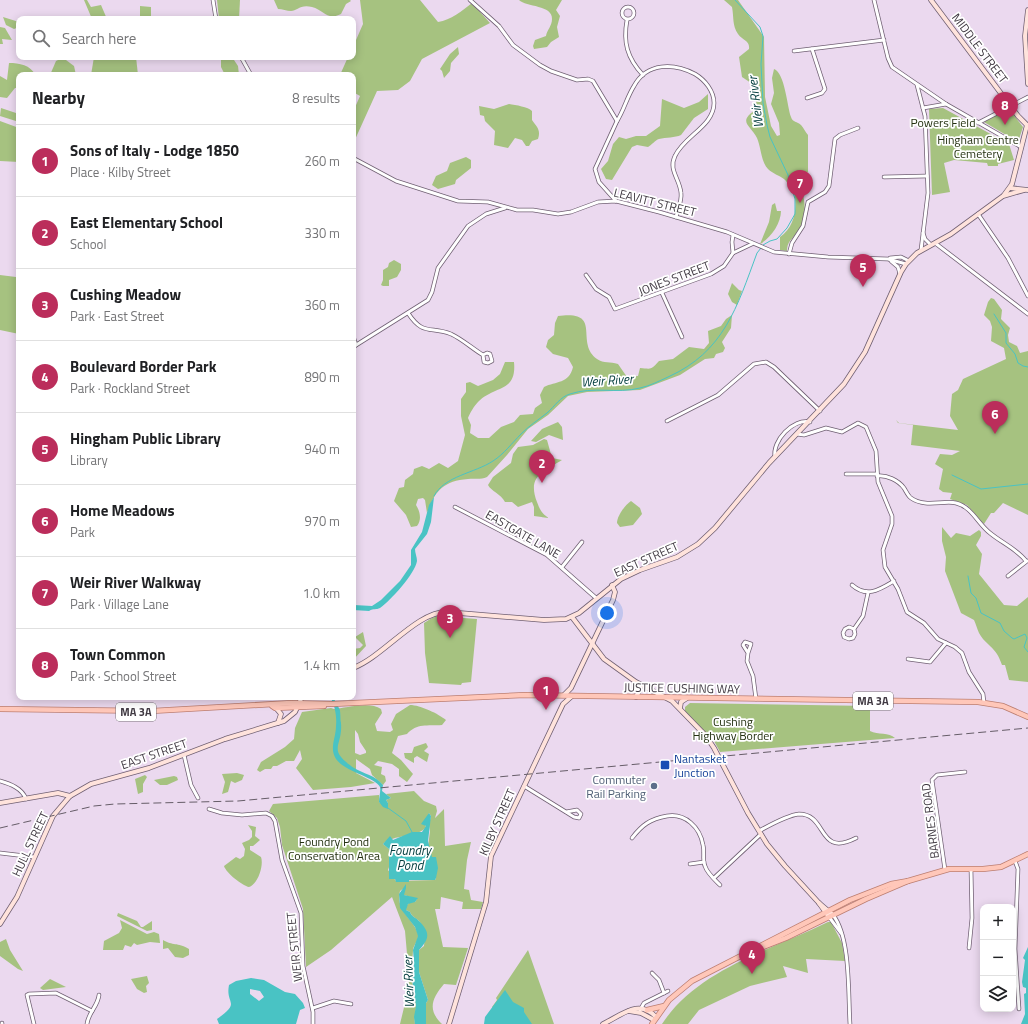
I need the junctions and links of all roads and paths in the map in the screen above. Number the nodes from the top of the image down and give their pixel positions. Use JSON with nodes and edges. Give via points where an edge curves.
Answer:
{"nodes":[{"id":1,"x":213,"y":0,"type":"edge"},
{"id":2,"x":470,"y":0,"type":"edge"},
{"id":3,"x":874,"y":0,"type":"edge"},
{"id":4,"x":932,"y":0,"type":"edge"},
{"id":5,"x":474,"y":2,"type":"edge"},
{"id":6,"x":1028,"y":10,"type":"edge"},
{"id":7,"x":216,"y":16,"type":"edge"},
{"id":8,"x":627,"y":20,"type":"junction"},
{"id":9,"x":884,"y":40,"type":"junction"},
{"id":10,"x":812,"y":49,"type":"junction"},
{"id":11,"x":794,"y":51,"type":"dead end"},
{"id":12,"x":243,"y":60,"type":"edge"},
{"id":13,"x":249,"y":72,"type":"edge"},
{"id":14,"x":643,"y":75,"type":"junction"},
{"id":15,"x":916,"y":84,"type":"junction"},
{"id":16,"x":1028,"y":84,"type":"edge"},
{"id":17,"x":1028,"y":97,"type":"edge"},
{"id":18,"x":807,"y":98,"type":"dead end"},
{"id":19,"x":946,"y":104,"type":"junction"},
{"id":20,"x":1010,"y":105,"type":"junction"},
{"id":21,"x":923,"y":108,"type":"junction"},
{"id":22,"x":617,"y":121,"type":"junction"},
{"id":23,"x":978,"y":123,"type":"junction"},
{"id":24,"x":1028,"y":124,"type":"edge"},
{"id":25,"x":858,"y":128,"type":"dead end"},
{"id":26,"x":1021,"y":147,"type":"junction"},
{"id":27,"x":356,"y":160,"type":"edge"},
{"id":28,"x":927,"y":176,"type":"junction"},
{"id":29,"x":884,"y":177,"type":"dead end"},
{"id":30,"x":1010,"y":188,"type":"junction"},
{"id":31,"x":1026,"y":190,"type":"edge"},
{"id":32,"x":1003,"y":196,"type":"junction"},
{"id":33,"x":616,"y":201,"type":"junction"},
{"id":34,"x":496,"y":204,"type":"junction"},
{"id":35,"x":507,"y":208,"type":"junction"},
{"id":36,"x":496,"y":210,"type":"junction"},
{"id":37,"x":978,"y":214,"type":"junction"},
{"id":38,"x":676,"y":216,"type":"junction"},
{"id":39,"x":923,"y":229,"type":"junction"},
{"id":40,"x":733,"y":235,"type":"junction"},
{"id":41,"x":752,"y":244,"type":"junction"},
{"id":42,"x":933,"y":244,"type":"junction"},
{"id":43,"x":921,"y":250,"type":"junction"},
{"id":44,"x":733,"y":254,"type":"junction"},
{"id":45,"x":789,"y":254,"type":"junction"},
{"id":46,"x":888,"y":259,"type":"junction"},
{"id":47,"x":907,"y":262,"type":"junction"},
{"id":48,"x":586,"y":275,"type":"dead end"},
{"id":49,"x":900,"y":275,"type":"junction"},
{"id":50,"x":662,"y":293,"type":"junction"},
{"id":51,"x":1028,"y":296,"type":"edge"},
{"id":52,"x":408,"y":313,"type":"junction"},
{"id":53,"x":1028,"y":314,"type":"edge"},
{"id":54,"x":682,"y":337,"type":"dead end"},
{"id":55,"x":356,"y":345,"type":"edge"},
{"id":56,"x":483,"y":356,"type":"dead end"},
{"id":57,"x":820,"y":411,"type":"junction"},
{"id":58,"x":667,"y":420,"type":"dead end"},
{"id":59,"x":810,"y":422,"type":"junction"},
{"id":60,"x":797,"y":434,"type":"junction"},
{"id":61,"x":775,"y":457,"type":"junction"},
{"id":62,"x":846,"y":474,"type":"dead end"},
{"id":63,"x":877,"y":475,"type":"junction"},
{"id":64,"x":456,"y":507,"type":"dead end"},
{"id":65,"x":582,"y":542,"type":"dead end"},
{"id":66,"x":1027,"y":560,"type":"edge"},
{"id":67,"x":562,"y":567,"type":"junction"},
{"id":68,"x":1008,"y":576,"type":"dead end"},
{"id":69,"x":894,"y":581,"type":"junction"},
{"id":70,"x":612,"y":585,"type":"junction"},
{"id":71,"x":852,"y":585,"type":"dead end"},
{"id":72,"x":868,"y":593,"type":"junction"},
{"id":73,"x":596,"y":598,"type":"junction"},
{"id":74,"x":572,"y":616,"type":"junction"},
{"id":75,"x":854,"y":629,"type":"dead end"},
{"id":76,"x":592,"y":642,"type":"junction"},
{"id":77,"x":946,"y":643,"type":"junction"},
{"id":78,"x":748,"y":653,"type":"dead end"},
{"id":79,"x":908,"y":659,"type":"dead end"},
{"id":80,"x":356,"y":666,"type":"edge"},
{"id":81,"x":639,"y":684,"type":"junction"},
{"id":82,"x":571,"y":688,"type":"junction"},
{"id":83,"x":562,"y":695,"type":"junction"},
{"id":84,"x":573,"y":696,"type":"junction"},
{"id":85,"x":636,"y":697,"type":"junction"},
{"id":86,"x":666,"y":697,"type":"junction"},
{"id":87,"x":687,"y":698,"type":"junction"},
{"id":88,"x":756,"y":699,"type":"junction"},
{"id":89,"x":301,"y":700,"type":"edge"},
{"id":90,"x":984,"y":703,"type":"junction"},
{"id":91,"x":563,"y":704,"type":"junction"},
{"id":92,"x":299,"y":705,"type":"junction"},
{"id":93,"x":274,"y":707,"type":"junction"},
{"id":94,"x":0,"y":709,"type":"edge"},
{"id":95,"x":680,"y":709,"type":"junction"},
{"id":96,"x":1028,"y":717,"type":"edge"},
{"id":97,"x":278,"y":723,"type":"junction"},
{"id":98,"x":184,"y":755,"type":"junction"},
{"id":99,"x":965,"y":772,"type":"dead end"},
{"id":100,"x":0,"y":781,"type":"edge"},
{"id":101,"x":524,"y":786,"type":"junction"},
{"id":102,"x":58,"y":793,"type":"junction"},
{"id":103,"x":70,"y":796,"type":"junction"},
{"id":104,"x":198,"y":798,"type":"dead end"},
{"id":105,"x":26,"y":799,"type":"junction"},
{"id":106,"x":64,"y":801,"type":"junction"},
{"id":107,"x":0,"y":803,"type":"edge"},
{"id":108,"x":209,"y":809,"type":"dead end"},
{"id":109,"x":566,"y":812,"type":"dead end"},
{"id":110,"x":760,"y":833,"type":"junction"},
{"id":111,"x":632,"y":838,"type":"dead end"},
{"id":112,"x":856,"y":838,"type":"dead end"},
{"id":113,"x":0,"y":853,"type":"edge"},
{"id":114,"x":1028,"y":854,"type":"edge"},
{"id":115,"x":34,"y":857,"type":"junction"},
{"id":116,"x":1015,"y":861,"type":"junction"},
{"id":117,"x":704,"y":862,"type":"junction"},
{"id":118,"x":690,"y":864,"type":"dead end"},
{"id":119,"x":971,"y":869,"type":"junction"},
{"id":120,"x":945,"y":870,"type":"junction"},
{"id":121,"x":714,"y":878,"type":"junction"},
{"id":122,"x":908,"y":881,"type":"junction"},
{"id":123,"x":720,"y":885,"type":"dead end"},
{"id":124,"x":828,"y":911,"type":"junction"},
{"id":125,"x":831,"y":916,"type":"junction"},
{"id":126,"x":0,"y":924,"type":"edge"},
{"id":127,"x":969,"y":948,"type":"dead end"},
{"id":128,"x":754,"y":950,"type":"junction"},
{"id":129,"x":652,"y":973,"type":"dead end"},
{"id":130,"x":668,"y":991,"type":"dead end"},
{"id":131,"x":664,"y":993,"type":"junction"},
{"id":132,"x":99,"y":995,"type":"dead end"},
{"id":133,"x":351,"y":1004,"type":"dead end"},
{"id":134,"x":664,"y":1006,"type":"junction"},
{"id":135,"x":313,"y":1008,"type":"junction"},
{"id":136,"x":1019,"y":1009,"type":"dead end"},
{"id":137,"x":640,"y":1010,"type":"junction"},
{"id":138,"x":647,"y":1010,"type":"junction"},
{"id":139,"x":92,"y":1011,"type":"junction"},
{"id":140,"x":654,"y":1020,"type":"edge"},
{"id":141,"x":34,"y":1024,"type":"edge"},
{"id":142,"x":87,"y":1024,"type":"edge"},
{"id":143,"x":313,"y":1024,"type":"edge"},
{"id":144,"x":449,"y":1024,"type":"edge"},
{"id":145,"x":603,"y":1024,"type":"edge"},
{"id":146,"x":850,"y":1024,"type":"edge"}],
"edges":[{"from":1,"to":7,"type":"street"},
{"from":2,"to":5,"type":"street"},
{"from":3,"to":9,"type":"street"},
{"from":4,"to":20,"type":"main road","name":"MIDDLE STREET"},
{"from":5,"to":22,"type":"street","via":[[517,48],[545,68],[577,80],[592,80]]},
{"from":6,"to":16,"type":"main road","via":[[1025,36]]},
{"from":8,"to":8,"type":"street","via":[[622,11],[631,8],[634,10],[634,16]]},
{"from":8,"to":14,"type":"street","via":[[627,51],[633,65]]},
{"from":9,"to":10,"type":"street"},
{"from":9,"to":15,"type":"street","via":[[892,66]]},
{"from":10,"to":11,"type":"street"},
{"from":10,"to":18,"type":"street","via":[[825,89],[822,93]]},
{"from":12,"to":13,"type":"street"},
{"from":14,"to":22,"type":"street","via":[[633,86]]},
{"from":14,"to":38,"type":"street","via":[[657,68],[676,66],[702,80],[713,96],[710,117],[677,151],[673,159],[673,173],[681,194]]},
{"from":15,"to":19,"type":"street"},
{"from":15,"to":21,"type":"street"},
{"from":17,"to":20,"type":"street"},
{"from":19,"to":21,"type":"street"},
{"from":19,"to":23,"type":"street"},
{"from":20,"to":23,"type":"street"},
{"from":20,"to":24,"type":"main road","name":"MIDDLE STREET"},
{"from":21,"to":28,"type":"street"},
{"from":22,"to":33,"type":"street","via":[[595,169],[599,182]]},
{"from":23,"to":26,"type":"street"},
{"from":24,"to":26,"type":"main road"},
{"from":25,"to":45,"type":"street","via":[[835,139],[829,186],[825,192],[808,202],[803,226],[792,243]]},
{"from":26,"to":30,"type":"main road"},
{"from":27,"to":34,"type":"street","name":"LEAVITT STREET","via":[[396,181],[449,199]]},
{"from":28,"to":29,"type":"street"},
{"from":28,"to":39,"type":"street","via":[[927,203]]},
{"from":30,"to":31,"type":"main road"},
{"from":30,"to":32,"type":"main road"},
{"from":31,"to":32,"type":"main road"},
{"from":32,"to":37,"type":"main road"},
{"from":33,"to":35,"type":"street","name":"LEAVITT STREET","via":[[598,202],[561,214]]},
{"from":33,"to":38,"type":"street","name":"LEAVITT STREET"},
{"from":34,"to":35,"type":"street","name":"LEAVITT STREET"},
{"from":34,"to":36,"type":"street"},
{"from":35,"to":36,"type":"street"},
{"from":36,"to":52,"type":"street","via":[[468,226],[438,268],[430,297]]},
{"from":37,"to":42,"type":"main road"},
{"from":37,"to":51,"type":"street","via":[[1008,258]]},
{"from":38,"to":40,"type":"street","name":"LEAVITT STREET"},
{"from":39,"to":42,"type":"street","via":[[925,239]]},
{"from":39,"to":43,"type":"street"},
{"from":40,"to":41,"type":"street","name":"LEAVITT STREET"},
{"from":40,"to":44,"type":"street"},
{"from":41,"to":44,"type":"street","name":"JONES STREET"},
{"from":41,"to":45,"type":"street","name":"LEAVITT STREET","via":[[766,250]]},
{"from":42,"to":43,"type":"main road"},
{"from":42,"to":53,"type":"street"},
{"from":43,"to":47,"type":"main road","name":"EAST STREET"},
{"from":44,"to":50,"type":"street","name":"JONES STREET","via":[[724,266],[715,272]]},
{"from":45,"to":46,"type":"street","name":"LEAVITT STREET"},
{"from":46,"to":47,"type":"street","name":"LEAVITT STREET","via":[[901,257]]},
{"from":46,"to":49,"type":"street","via":[[895,264]]},
{"from":47,"to":49,"type":"main road","name":"EAST STREET"},
{"from":48,"to":50,"type":"street","name":"JONES STREET","via":[[596,289],[609,297],[615,309]]},
{"from":49,"to":57,"type":"main road","name":"EAST STREET","via":[[857,366],[840,390]]},
{"from":50,"to":54,"type":"street"},
{"from":52,"to":55,"type":"street"},
{"from":52,"to":56,"type":"street","via":[[420,327],[451,334]]},
{"from":57,"to":58,"type":"street","via":[[774,367],[762,362],[751,366],[718,396]]},
{"from":57,"to":59,"type":"main road","name":"EAST STREET"},
{"from":59,"to":60,"type":"main road","name":"EAST STREET"},
{"from":59,"to":61,"type":"street","via":[[801,421],[790,427],[776,449]]},
{"from":60,"to":61,"type":"main road","name":"EAST STREET"},
{"from":60,"to":63,"type":"street","via":[[804,435],[826,428],[842,432],[855,424],[862,424],[875,447]]},
{"from":61,"to":70,"type":"main road","name":"EAST STREET","via":[[715,528],[698,544],[678,557],[635,572]]},
{"from":62,"to":63,"type":"street"},
{"from":63,"to":66,"type":"street","via":[[898,482],[912,498],[934,504],[951,502],[963,505],[989,532]]},
{"from":63,"to":69,"type":"street","via":[[892,516],[883,556]]},
{"from":64,"to":67,"type":"street","name":"EASTGATE LANE","via":[[543,553]]},
{"from":65,"to":67,"type":"street"},
{"from":66,"to":68,"type":"street"},
{"from":67,"to":73,"type":"street","name":"EASTGATE LANE"},
{"from":69,"to":72,"type":"street","via":[[875,592]]},
{"from":69,"to":77,"type":"street","via":[[907,612]]},
{"from":70,"to":73,"type":"main road","name":"EAST STREET"},
{"from":70,"to":76,"type":"main road","via":[[615,592],[613,600]]},
{"from":71,"to":72,"type":"street","via":[[859,591]]},
{"from":72,"to":75,"type":"street","via":[[863,616]]},
{"from":73,"to":74,"type":"main road","name":"EAST STREET"},
{"from":74,"to":76,"type":"main road"},
{"from":74,"to":80,"type":"main road","name":"EAST STREET","via":[[551,620],[434,613]]},
{"from":76,"to":81,"type":"main road","via":[[604,659]]},
{"from":76,"to":82,"type":"main road"},
{"from":77,"to":79,"type":"street","via":[[930,662]]},
{"from":77,"to":90,"type":"street","via":[[963,654],[968,672],[983,694]]},
{"from":78,"to":88,"type":"street","via":[[747,662],[753,676]]},
{"from":81,"to":85,"type":"main road"},
{"from":81,"to":86,"type":"main road"},
{"from":82,"to":83,"type":"main road"},
{"from":82,"to":84,"type":"main road"},
{"from":83,"to":84,"type":"main road","name":"JUSTICE CUSHING WAY","number":"MA 3A"},
{"from":83,"to":91,"type":"main road"},
{"from":83,"to":92,"type":"main road","name":"JUSTICE CUSHING WAY","number":"MA 3A","via":[[334,704],[318,707]]},
{"from":84,"to":85,"type":"main road","name":"JUSTICE CUSHING WAY","number":"MA 3A"},
{"from":84,"to":91,"type":"main road","name":"KILBY STREET"},
{"from":85,"to":86,"type":"main road","name":"JUSTICE CUSHING WAY","number":"MA 3A"},
{"from":86,"to":87,"type":"main road","name":"JUSTICE CUSHING WAY","number":"MA 3A"},
{"from":86,"to":95,"type":"main road"},
{"from":87,"to":88,"type":"main road","name":"JUSTICE CUSHING WAY","number":"MA 3A"},
{"from":87,"to":95,"type":"main road","via":[[681,702]]},
{"from":88,"to":90,"type":"main road","name":"JUSTICE CUSHING WAY","number":"MA 3A"},
{"from":89,"to":92,"type":"main road"},
{"from":90,"to":96,"type":"main road","name":"JUSTICE CUSHING WAY","number":"MA 3A","via":[[1007,708]]},
{"from":91,"to":101,"type":"main road","name":"KILBY STREET"},
{"from":92,"to":93,"type":"main road","name":"JUSTICE CUSHING WAY","number":"MA 3A","via":[[275,704]]},
{"from":92,"to":97,"type":"main road","name":"EAST STREET","via":[[290,717]]},
{"from":93,"to":94,"type":"main road","name":"JUSTICE CUSHING WAY","number":"MA 3A","via":[[147,712]]},
{"from":93,"to":97,"type":"main road","via":[[281,714]]},
{"from":95,"to":110,"type":"main road","via":[[713,746]]},
{"from":97,"to":98,"type":"main road","name":"EAST STREET","via":[[224,738]]},
{"from":98,"to":103,"type":"main road","name":"EAST STREET","via":[[92,784]]},
{"from":98,"to":104,"type":"street"},
{"from":99,"to":120,"type":"street","name":"BARNES ROAD","via":[[937,775],[932,780]]},
{"from":100,"to":105,"type":"street","via":[[16,788]]},
{"from":101,"to":109,"type":"street"},
{"from":101,"to":144,"type":"main road","name":"KILBY STREET","via":[[491,858],[486,902]]},
{"from":102,"to":103,"type":"main road"},
{"from":102,"to":105,"type":"main road"},
{"from":102,"to":106,"type":"main road"},
{"from":103,"to":106,"type":"main road","name":"HULL STREET"},
{"from":105,"to":107,"type":"main road"},
{"from":106,"to":115,"type":"main road","name":"HULL STREET","via":[[50,821]]},
{"from":108,"to":135,"type":"street","name":"WEIR STREET","via":[[242,815],[266,813],[275,821],[282,860],[301,913],[303,966]]},
{"from":110,"to":112,"type":"street","via":[[791,816],[803,814],[813,819],[824,836],[833,843],[842,844]]},
{"from":110,"to":121,"type":"street"},
{"from":110,"to":124,"type":"main road","via":[[785,866]]},
{"from":111,"to":117,"type":"street","via":[[640,826],[650,820],[669,816],[682,817],[693,824],[699,833]]},
{"from":113,"to":115,"type":"street"},
{"from":114,"to":116,"type":"main road"},
{"from":115,"to":126,"type":"main road","name":"HULL STREET","via":[[17,897]]},
{"from":116,"to":119,"type":"main road","via":[[997,868]]},
{"from":116,"to":136,"type":"street","via":[[1018,870],[1016,955]]},
{"from":117,"to":118,"type":"street"},
{"from":117,"to":121,"type":"street","via":[[706,870]]},
{"from":119,"to":120,"type":"main road"},
{"from":119,"to":127,"type":"street","via":[[972,918]]},
{"from":120,"to":122,"type":"main road"},
{"from":121,"to":123,"type":"street"},
{"from":122,"to":124,"type":"main road","via":[[902,880],[877,889]]},
{"from":122,"to":125,"type":"main road"},
{"from":124,"to":125,"type":"main road"},
{"from":124,"to":128,"type":"main road"},
{"from":125,"to":128,"type":"main road"},
{"from":125,"to":146,"type":"street","via":[[842,934],[846,951]]},
{"from":128,"to":134,"type":"main road","via":[[692,981]]},
{"from":129,"to":131,"type":"street","via":[[659,980]]},
{"from":130,"to":131,"type":"street"},
{"from":131,"to":137,"type":"street","via":[[644,1003]]},
{"from":132,"to":139,"type":"street"},
{"from":133,"to":135,"type":"street","via":[[334,1001]]},
{"from":134,"to":138,"type":"main road"},
{"from":134,"to":140,"type":"main road"},
{"from":135,"to":143,"type":"street","name":"WEIR STREET"},
{"from":137,"to":138,"type":"main road"},
{"from":137,"to":140,"type":"main road"},
{"from":137,"to":145,"type":"main road","via":[[629,1012]]},
{"from":138,"to":140,"type":"main road"},
{"from":139,"to":141,"type":"street","via":[[56,993],[26,995]]},
{"from":139,"to":142,"type":"street"}]}
